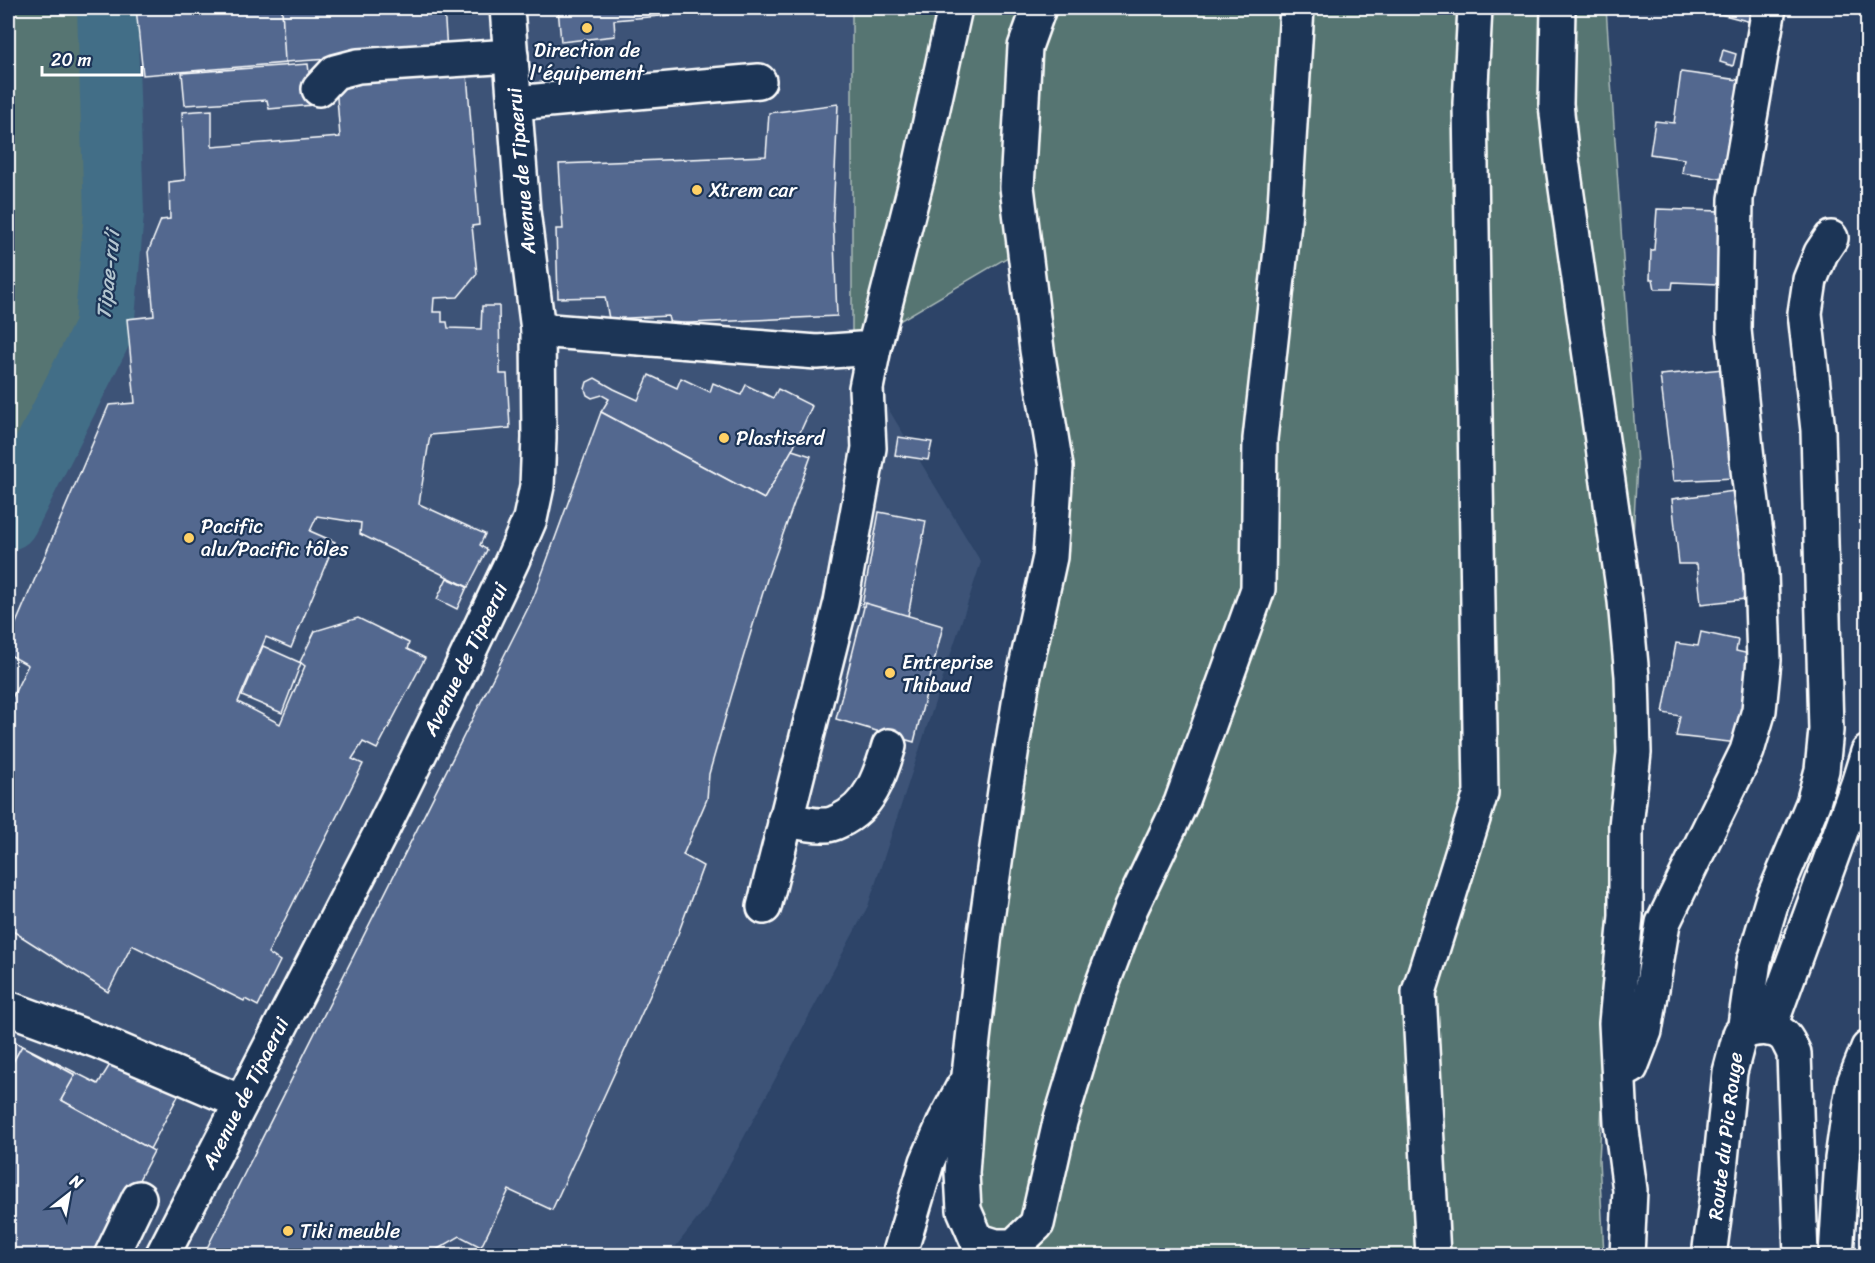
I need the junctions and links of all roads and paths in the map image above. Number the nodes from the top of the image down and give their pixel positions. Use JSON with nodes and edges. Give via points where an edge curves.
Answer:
{"nodes":[{"id":1,"x":507,"y":8,"type":"edge"},
{"id":2,"x":955,"y":8,"type":"edge"},
{"id":3,"x":1039,"y":8,"type":"edge"},
{"id":4,"x":1297,"y":8,"type":"edge"},
{"id":5,"x":1475,"y":8,"type":"edge"},
{"id":6,"x":1558,"y":8,"type":"edge"},
{"id":7,"x":1769,"y":8,"type":"edge"},
{"id":8,"x":511,"y":56,"type":"junction"},
{"id":9,"x":759,"y":81,"type":"dead end"},
{"id":10,"x":319,"y":89,"type":"dead end"},
{"id":11,"x":515,"y":103,"type":"junction"},
{"id":12,"x":1831,"y":238,"type":"dead end"},
{"id":13,"x":538,"y":330,"type":"junction"},
{"id":14,"x":874,"y":348,"type":"junction"},
{"id":15,"x":889,"y":746,"type":"dead end"},
{"id":16,"x":1868,"y":752,"type":"edge"},
{"id":17,"x":785,"y":819,"type":"junction"},
{"id":18,"x":764,"y":907,"type":"dead end"},
{"id":19,"x":8,"y":1008,"type":"edge"},
{"id":20,"x":1757,"y":1031,"type":"junction"},
{"id":21,"x":1868,"y":1048,"type":"edge"},
{"id":22,"x":1619,"y":1073,"type":"junction"},
{"id":23,"x":969,"y":1075,"type":"junction"},
{"id":24,"x":241,"y":1102,"type":"junction"},
{"id":25,"x":139,"y":1198,"type":"dead end"},
{"id":26,"x":996,"y":1251,"type":"edge"},
{"id":27,"x":111,"y":1256,"type":"edge"},
{"id":28,"x":162,"y":1256,"type":"edge"},
{"id":29,"x":899,"y":1256,"type":"edge"},
{"id":30,"x":1433,"y":1256,"type":"edge"},
{"id":31,"x":1627,"y":1256,"type":"edge"},
{"id":32,"x":1709,"y":1256,"type":"edge"},
{"id":33,"x":1801,"y":1256,"type":"edge"},
{"id":34,"x":1836,"y":1256,"type":"edge"}],
"edges":[{"from":1,"to":8,"type":"street","name":"Avenue de Tipaerui"},
{"from":2,"to":14,"type":"street"},
{"from":3,"to":23,"type":"street","via":[[1025,47],[1017,187],[1056,467],[1050,557],[1007,779],[984,933]]},
{"from":4,"to":26,"type":"street","via":[[1284,223],[1260,439],[1258,589],[1181,803],[1131,908],[1099,993],[1060,1122],[1037,1224],[1014,1245]]},
{"from":5,"to":30,"type":"street","via":[[1470,103],[1480,793],[1419,992]]},
{"from":6,"to":22,"type":"street","via":[[1556,104],[1562,160],[1624,589],[1632,676],[1634,753],[1626,826],[1626,916],[1616,1023]]},
{"from":7,"to":22,"type":"street","via":[[1736,199],[1734,294],[1735,341],[1761,573],[1764,660],[1759,710],[1747,751],[1664,923],[1645,1031],[1631,1067]]},
{"from":8,"to":10,"type":"street","via":[[358,66],[335,72]]},
{"from":8,"to":11,"type":"street","name":"Avenue de Tipaerui"},
{"from":9,"to":11,"type":"street"},
{"from":11,"to":13,"type":"street","name":"Avenue de Tipaerui"},
{"from":12,"to":20,"type":"street","via":[[1810,280],[1805,313],[1818,441],[1826,730],[1822,770],[1813,803],[1772,901],[1754,961]]},
{"from":13,"to":14,"type":"street","via":[[817,352]]},
{"from":13,"to":24,"type":"street","name":"Avenue de Tipaerui","via":[[537,486],[530,519],[400,792]]},
{"from":14,"to":17,"type":"street","via":[[866,388],[869,448],[852,546]]},
{"from":15,"to":17,"type":"street","via":[[867,800],[848,817],[829,825]]},
{"from":16,"to":20,"type":"street"},
{"from":17,"to":18,"type":"street"},
{"from":19,"to":24,"type":"street"},
{"from":20,"to":32,"type":"street","name":"Route du Pic Rouge","via":[[1740,1034],[1730,1072]]},
{"from":20,"to":33,"type":"street","via":[[1783,1034],[1794,1053]]},
{"from":21,"to":34,"type":"street","via":[[1854,1083],[1849,1110]]},
{"from":22,"to":31,"type":"street","via":[[1630,1190]]},
{"from":23,"to":26,"type":"street","via":[[962,1173],[964,1210],[977,1240]]},
{"from":23,"to":29,"type":"street","via":[[927,1162]]},
{"from":24,"to":28,"type":"street","name":"Avenue de Tipaerui"},
{"from":25,"to":27,"type":"street"}]}
